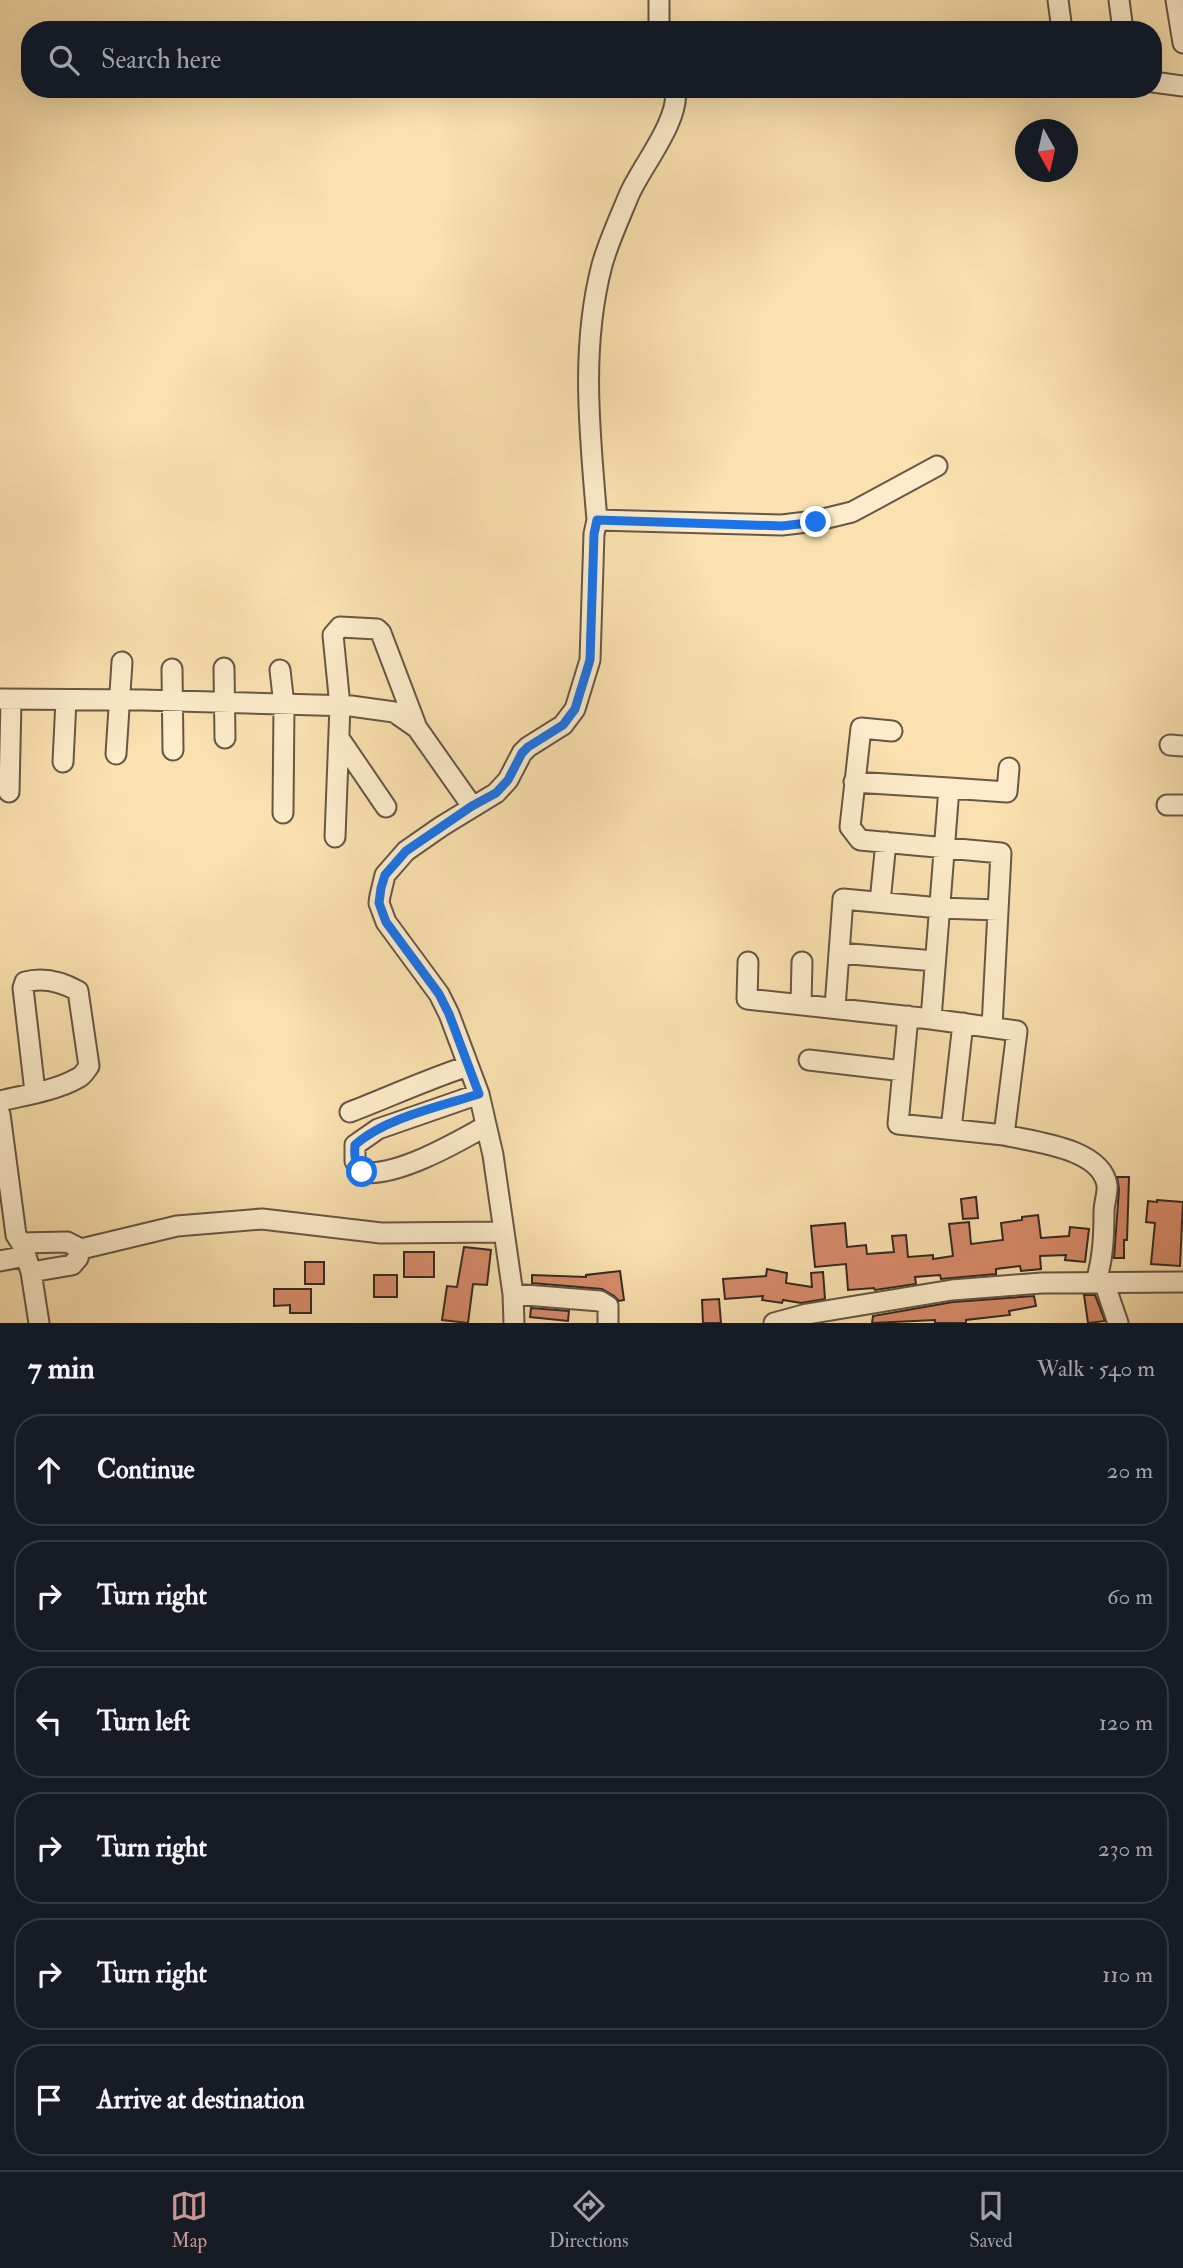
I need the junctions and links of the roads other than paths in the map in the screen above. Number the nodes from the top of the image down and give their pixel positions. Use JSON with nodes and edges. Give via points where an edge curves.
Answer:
{"nodes":[{"id":1,"x":659,"y":0,"type":"edge"},
{"id":2,"x":1058,"y":0,"type":"edge"},
{"id":3,"x":1119,"y":0,"type":"edge"},
{"id":4,"x":1176,"y":0,"type":"edge"},
{"id":5,"x":659,"y":21,"type":"edge"},
{"id":6,"x":1061,"y":21,"type":"edge"},
{"id":7,"x":1122,"y":21,"type":"edge"},
{"id":8,"x":1183,"y":43,"type":"edge"},
{"id":9,"x":1162,"y":83,"type":"edge"},
{"id":10,"x":1183,"y":86,"type":"edge"},
{"id":11,"x":677,"y":98,"type":"edge"},
{"id":12,"x":936,"y":466,"type":"dead end"},
{"id":13,"x":597,"y":520,"type":"junction"},
{"id":14,"x":122,"y":662,"type":"dead end"},
{"id":15,"x":224,"y":668,"type":"dead end"},
{"id":16,"x":172,"y":669,"type":"dead end"},
{"id":17,"x":280,"y":670,"type":"dead end"},
{"id":18,"x":5,"y":700,"type":"edge"},
{"id":19,"x":66,"y":700,"type":"junction"},
{"id":20,"x":119,"y":700,"type":"junction"},
{"id":21,"x":172,"y":701,"type":"junction"},
{"id":22,"x":226,"y":703,"type":"junction"},
{"id":23,"x":284,"y":705,"type":"junction"},
{"id":24,"x":340,"y":706,"type":"junction"},
{"id":25,"x":417,"y":728,"type":"junction"},
{"id":26,"x":892,"y":731,"type":"dead end"},
{"id":27,"x":339,"y":737,"type":"junction"},
{"id":28,"x":225,"y":738,"type":"dead end"},
{"id":29,"x":173,"y":750,"type":"dead end"},
{"id":30,"x":116,"y":754,"type":"dead end"},
{"id":31,"x":63,"y":762,"type":"dead end"},
{"id":32,"x":1009,"y":768,"type":"dead end"},
{"id":33,"x":854,"y":782,"type":"junction"},
{"id":34,"x":949,"y":788,"type":"junction"},
{"id":35,"x":9,"y":792,"type":"dead end"},
{"id":36,"x":472,"y":806,"type":"junction"},
{"id":37,"x":387,"y":807,"type":"dead end"},
{"id":38,"x":283,"y":813,"type":"dead end"},
{"id":39,"x":335,"y":836,"type":"dead end"},
{"id":40,"x":886,"y":842,"type":"junction"},
{"id":41,"x":944,"y":848,"type":"junction"},
{"id":42,"x":880,"y":902,"type":"junction"},
{"id":43,"x":940,"y":908,"type":"junction"},
{"id":44,"x":998,"y":910,"type":"junction"},
{"id":45,"x":839,"y":953,"type":"junction"},
{"id":46,"x":935,"y":961,"type":"junction"},
{"id":47,"x":748,"y":962,"type":"dead end"},
{"id":48,"x":802,"y":962,"type":"dead end"},
{"id":49,"x":801,"y":1004,"type":"junction"},
{"id":50,"x":835,"y":1007,"type":"junction"},
{"id":51,"x":908,"y":1016,"type":"junction"},
{"id":52,"x":931,"y":1018,"type":"junction"},
{"id":53,"x":963,"y":1023,"type":"junction"},
{"id":54,"x":992,"y":1027,"type":"junction"},
{"id":55,"x":809,"y":1060,"type":"dead end"},
{"id":56,"x":468,"y":1066,"type":"junction"},
{"id":57,"x":903,"y":1070,"type":"junction"},
{"id":58,"x":35,"y":1092,"type":"junction"},
{"id":59,"x":479,"y":1094,"type":"junction"},
{"id":60,"x":0,"y":1101,"type":"edge"},
{"id":61,"x":350,"y":1112,"type":"dead end"},
{"id":62,"x":0,"y":1114,"type":"edge"},
{"id":63,"x":486,"y":1126,"type":"junction"},
{"id":64,"x":951,"y":1129,"type":"junction"},
{"id":65,"x":1004,"y":1135,"type":"junction"},
{"id":66,"x":6,"y":1205,"type":"edge"},
{"id":67,"x":504,"y":1232,"type":"junction"},
{"id":68,"x":81,"y":1248,"type":"junction"},
{"id":69,"x":26,"y":1257,"type":"junction"},
{"id":70,"x":0,"y":1261,"type":"edge"},
{"id":71,"x":1100,"y":1282,"type":"junction"},
{"id":72,"x":1183,"y":1282,"type":"edge"},
{"id":73,"x":513,"y":1294,"type":"junction"},
{"id":74,"x":39,"y":1323,"type":"edge"},
{"id":75,"x":514,"y":1323,"type":"edge"},
{"id":76,"x":608,"y":1323,"type":"edge"},
{"id":77,"x":774,"y":1323,"type":"edge"},
{"id":78,"x":1118,"y":1323,"type":"edge"}],
"edges":[{"from":1,"to":5,"type":"street"},
{"from":2,"to":6,"type":"street"},
{"from":3,"to":7,"type":"street"},
{"from":4,"to":8,"type":"street"},
{"from":9,"to":10,"type":"street"},
{"from":11,"to":13,"type":"street","via":[[670,121],[630,193],[596,293],[589,340],[588,408]]},
{"from":12,"to":13,"type":"street","via":[[852,512],[816,522],[782,526]]},
{"from":13,"to":36,"type":"street","via":[[590,660],[575,709],[563,725],[522,753],[496,793]]},
{"from":14,"to":20,"type":"street"},
{"from":15,"to":22,"type":"street"},
{"from":16,"to":21,"type":"street"},
{"from":17,"to":23,"type":"street"},
{"from":18,"to":19,"type":"street"},
{"from":18,"to":35,"type":"street"},
{"from":19,"to":20,"type":"street"},
{"from":19,"to":31,"type":"street"},
{"from":20,"to":21,"type":"street"},
{"from":20,"to":30,"type":"street"},
{"from":21,"to":22,"type":"street"},
{"from":21,"to":29,"type":"street"},
{"from":22,"to":23,"type":"street"},
{"from":22,"to":28,"type":"street"},
{"from":23,"to":24,"type":"street"},
{"from":23,"to":38,"type":"street"},
{"from":24,"to":25,"type":"street","via":[[394,712]]},
{"from":24,"to":25,"type":"street","via":[[333,635],[340,628],[377,629]]},
{"from":24,"to":27,"type":"street"},
{"from":25,"to":36,"type":"street"},
{"from":26,"to":33,"type":"street","via":[[861,728]]},
{"from":27,"to":37,"type":"street"},
{"from":27,"to":39,"type":"street"},
{"from":32,"to":34,"type":"street","via":[[1007,792]]},
{"from":33,"to":34,"type":"street"},
{"from":33,"to":40,"type":"street","via":[[850,827],[860,840]]},
{"from":34,"to":41,"type":"street"},
{"from":36,"to":56,"type":"street","via":[[406,851],[385,875],[379,903],[386,922],[439,994]]},
{"from":40,"to":41,"type":"street"},
{"from":40,"to":42,"type":"street"},
{"from":41,"to":43,"type":"street"},
{"from":41,"to":44,"type":"street","via":[[1001,853]]},
{"from":42,"to":43,"type":"street"},
{"from":42,"to":45,"type":"street","via":[[843,899]]},
{"from":43,"to":44,"type":"street"},
{"from":43,"to":46,"type":"street"},
{"from":44,"to":54,"type":"street"},
{"from":45,"to":46,"type":"street"},
{"from":45,"to":50,"type":"street"},
{"from":46,"to":52,"type":"street"},
{"from":47,"to":49,"type":"street","via":[[747,999]]},
{"from":48,"to":49,"type":"street"},
{"from":49,"to":50,"type":"street"},
{"from":50,"to":51,"type":"street"},
{"from":51,"to":52,"type":"street"},
{"from":51,"to":57,"type":"street"},
{"from":52,"to":53,"type":"street"},
{"from":53,"to":54,"type":"street"},
{"from":53,"to":64,"type":"street"},
{"from":54,"to":65,"type":"street","via":[[1017,1031]]},
{"from":55,"to":57,"type":"street"},
{"from":56,"to":59,"type":"street"},
{"from":56,"to":61,"type":"street"},
{"from":57,"to":64,"type":"street","via":[[898,1124]]},
{"from":58,"to":58,"type":"street","via":[[81,1077],[89,1066],[78,991],[40,979],[25,982],[23,988]]},
{"from":58,"to":60,"type":"street"},
{"from":59,"to":63,"type":"street"},
{"from":59,"to":63,"type":"street","via":[[378,1129],[355,1145],[355,1161],[362,1172],[395,1170]]},
{"from":62,"to":66,"type":"street"},
{"from":63,"to":67,"type":"street"},
{"from":64,"to":65,"type":"street"},
{"from":65,"to":71,"type":"street","via":[[1070,1150],[1097,1165],[1107,1187]]},
{"from":66,"to":69,"type":"street"},
{"from":67,"to":68,"type":"street","via":[[381,1233],[262,1219],[177,1226]]},
{"from":67,"to":73,"type":"street"},
{"from":68,"to":69,"type":"street","via":[[67,1242]]},
{"from":68,"to":69,"type":"street","via":[[72,1265]]},
{"from":69,"to":70,"type":"street"},
{"from":69,"to":74,"type":"street"},
{"from":71,"to":72,"type":"street"},
{"from":71,"to":77,"type":"street","via":[[952,1290]]},
{"from":71,"to":78,"type":"street"},
{"from":73,"to":75,"type":"street"},
{"from":73,"to":76,"type":"street","via":[[600,1301],[608,1306]]}]}
